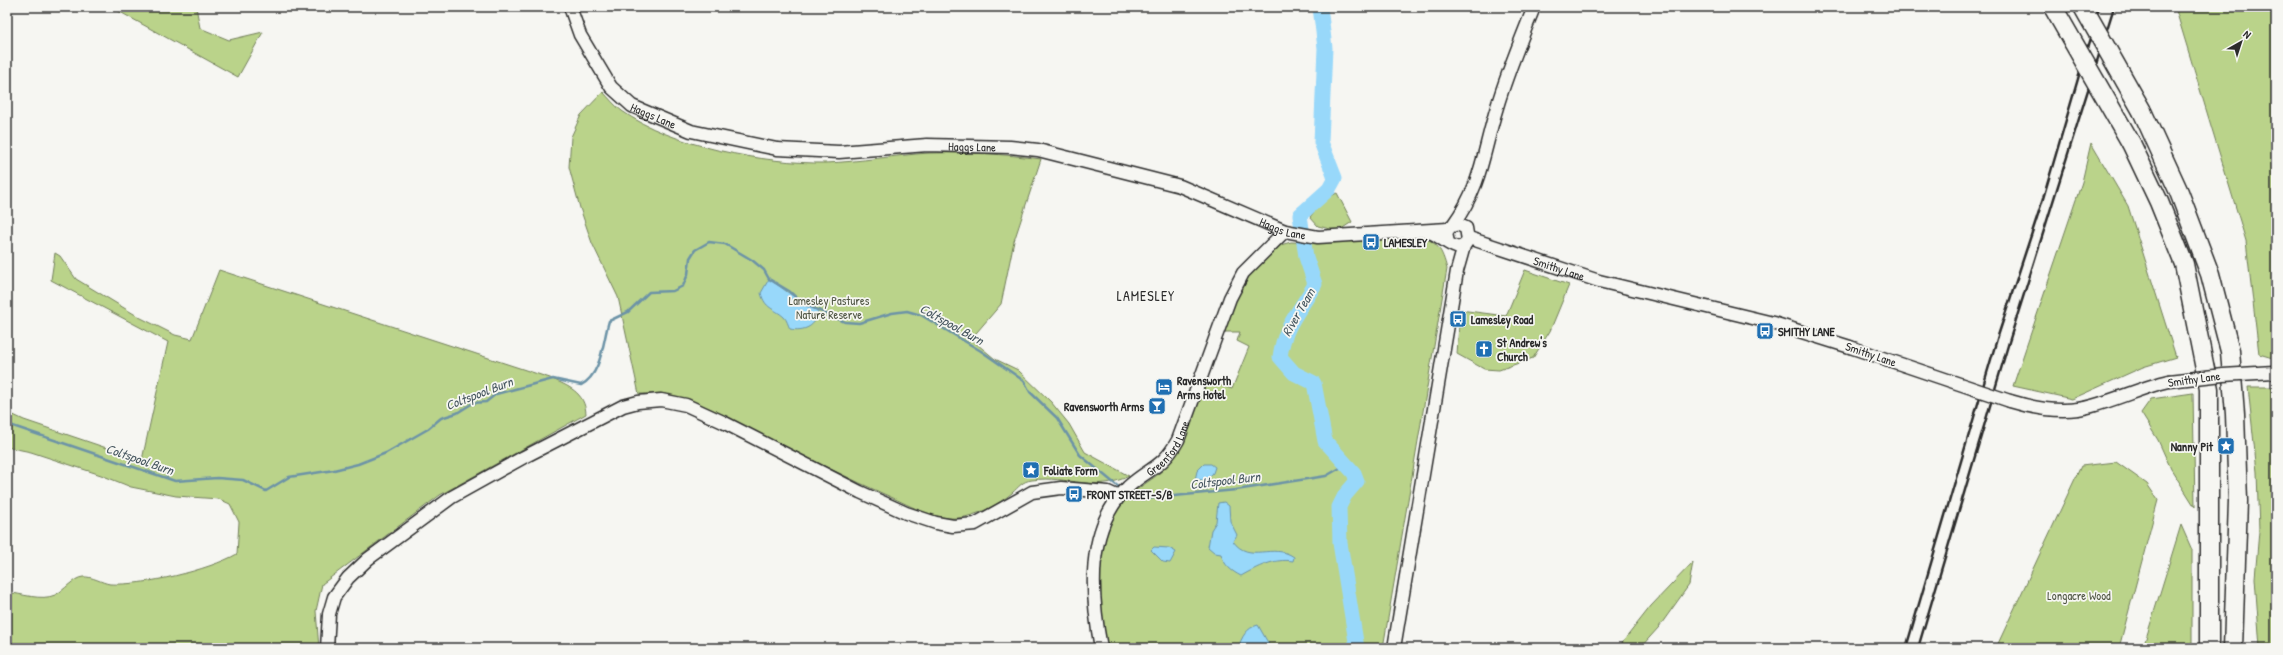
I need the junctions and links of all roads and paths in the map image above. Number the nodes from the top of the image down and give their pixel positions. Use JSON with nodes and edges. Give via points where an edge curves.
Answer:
{"nodes":[{"id":1,"x":570,"y":7,"type":"edge"},
{"id":2,"x":1534,"y":7,"type":"edge"},
{"id":3,"x":2052,"y":7,"type":"edge"},
{"id":4,"x":2083,"y":7,"type":"edge"},
{"id":5,"x":1288,"y":231,"type":"junction"},
{"id":6,"x":1424,"y":232,"type":"junction"},
{"id":7,"x":1460,"y":233,"type":"junction"},
{"id":8,"x":1449,"y":244,"type":"junction"},
{"id":9,"x":1457,"y":271,"type":"junction"},
{"id":10,"x":2275,"y":372,"type":"edge"},
{"id":11,"x":1119,"y":497,"type":"junction"},
{"id":12,"x":327,"y":648,"type":"edge"},
{"id":13,"x":1101,"y":648,"type":"edge"},
{"id":14,"x":1394,"y":648,"type":"edge"},
{"id":15,"x":2209,"y":648,"type":"edge"},
{"id":16,"x":2233,"y":648,"type":"edge"}],
"edges":[{"from":1,"to":5,"type":"street","name":"Haggs Lane","via":[[580,35],[611,87],[632,106],[691,131],[777,149],[839,152],[927,145],[1038,150],[1180,186]]},
{"from":2,"to":7,"type":"street","via":[[1500,97],[1482,168],[1468,203]]},
{"from":3,"to":15,"type":"highway","bridge":true,"via":[[2131,143],[2184,264],[2209,389]]},
{"from":4,"to":16,"type":"highway","bridge":true,"via":[[2142,111],[2179,192],[2210,274],[2230,351],[2236,421],[2238,501]]},
{"from":5,"to":6,"type":"street","name":"Haggs Lane","via":[[1318,237]]},
{"from":5,"to":11,"type":"street","name":"Greenford Lane","via":[[1243,273],[1230,298],[1178,440],[1169,456]]},
{"from":6,"to":7,"type":"street","name":"Haggs Lane"},
{"from":6,"to":8,"type":"street","name":"Haggs Lane","via":[[1437,234]]},
{"from":7,"to":8,"type":"street","via":[[1446,236]]},
{"from":7,"to":8,"type":"street","via":[[1459,248]]},
{"from":7,"to":9,"type":"street"},
{"from":7,"to":10,"type":"street","name":"Smithy Lane","bridge":true,"via":[[1599,281],[1773,323],[2036,408],[2073,409],[2092,406],[2169,382],[2224,374]]},
{"from":8,"to":9,"type":"street"},
{"from":9,"to":14,"type":"street"},
{"from":11,"to":12,"type":"street","via":[[1108,492],[1062,488],[1032,492],[974,524],[936,524],[860,492],[686,405],[661,400],[638,402],[623,406],[452,497],[368,559],[348,578],[334,597],[328,614]]},
{"from":11,"to":13,"type":"street","name":"Greenford Lane","via":[[1106,519],[1095,558],[1094,610]]}]}
